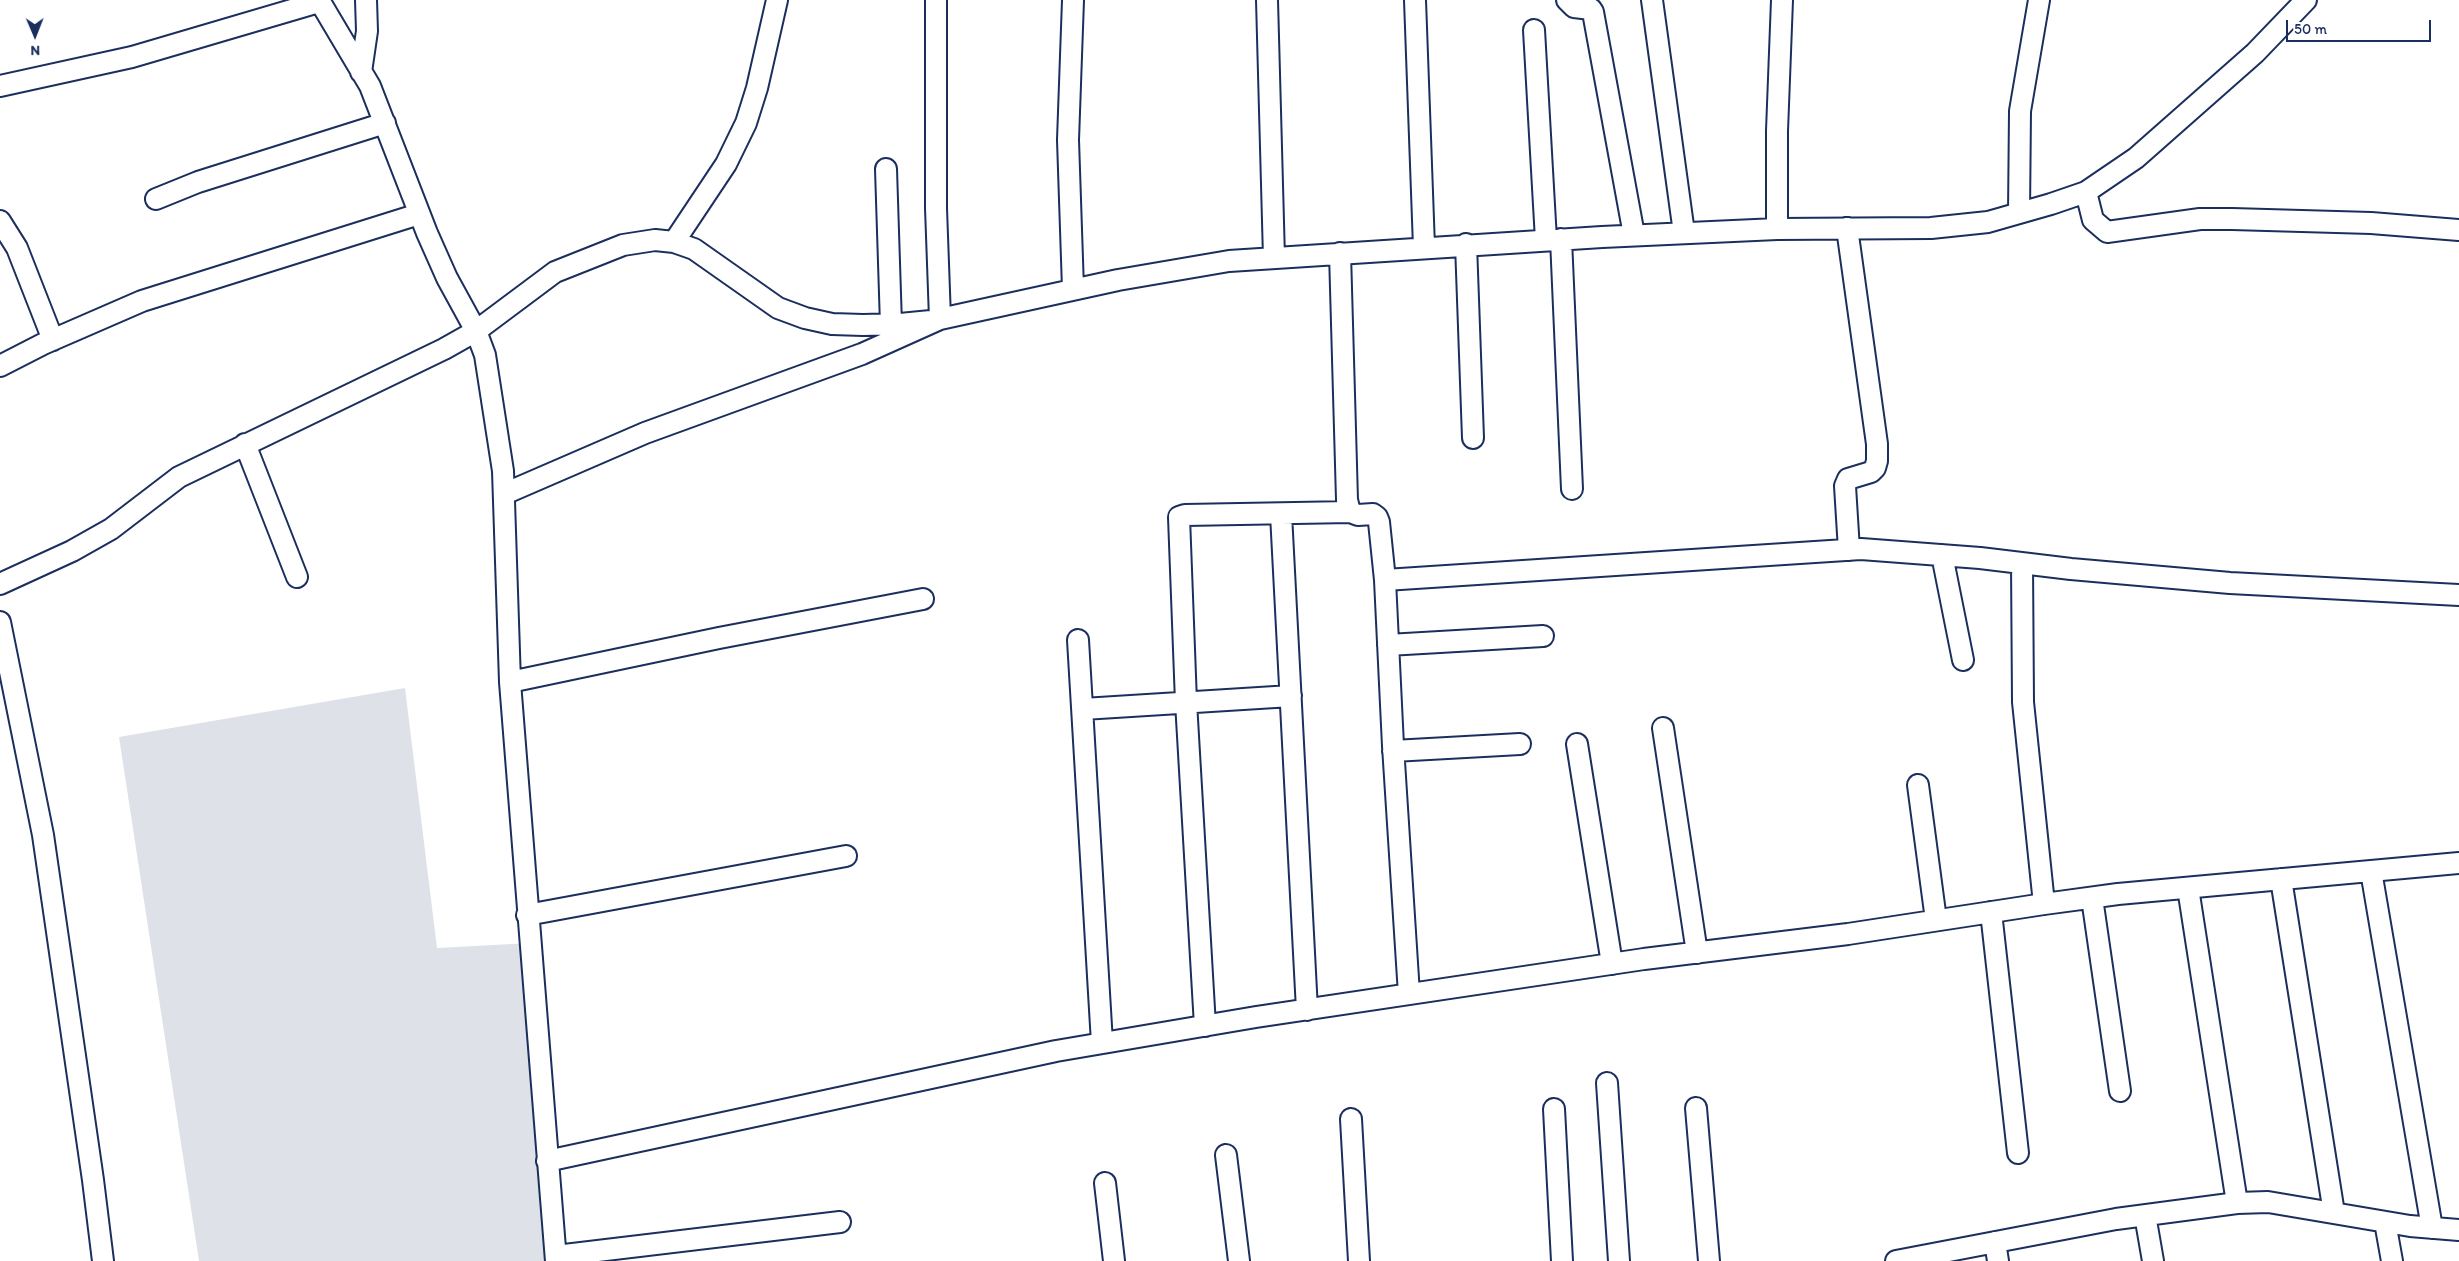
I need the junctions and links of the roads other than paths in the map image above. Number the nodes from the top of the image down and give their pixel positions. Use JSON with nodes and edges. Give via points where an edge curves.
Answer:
{"nodes":[{"id":1,"x":366,"y":0,"type":"edge"},
{"id":2,"x":776,"y":0,"type":"edge"},
{"id":3,"x":936,"y":0,"type":"edge"},
{"id":4,"x":1073,"y":0,"type":"edge"},
{"id":5,"x":1267,"y":0,"type":"edge"},
{"id":6,"x":1415,"y":0,"type":"edge"},
{"id":7,"x":1568,"y":0,"type":"edge"},
{"id":8,"x":1652,"y":0,"type":"edge"},
{"id":9,"x":1782,"y":0,"type":"edge"},
{"id":10,"x":2039,"y":0,"type":"edge"},
{"id":11,"x":2306,"y":0,"type":"edge"},
{"id":12,"x":319,"y":1,"type":"edge"},
{"id":13,"x":1534,"y":30,"type":"dead end"},
{"id":14,"x":361,"y":72,"type":"junction"},
{"id":15,"x":2,"y":81,"type":"edge"},
{"id":16,"x":385,"y":123,"type":"junction"},
{"id":17,"x":886,"y":169,"type":"dead end"},
{"id":18,"x":2086,"y":192,"type":"junction"},
{"id":19,"x":156,"y":198,"type":"dead end"},
{"id":20,"x":2019,"y":213,"type":"junction"},
{"id":21,"x":419,"y":214,"type":"junction"},
{"id":22,"x":0,"y":222,"type":"edge"},
{"id":23,"x":1847,"y":228,"type":"junction"},
{"id":24,"x":1777,"y":229,"type":"junction"},
{"id":25,"x":2459,"y":230,"type":"edge"},
{"id":26,"x":1684,"y":233,"type":"junction"},
{"id":27,"x":1634,"y":235,"type":"junction"},
{"id":28,"x":1554,"y":239,"type":"junction"},
{"id":29,"x":674,"y":242,"type":"junction"},
{"id":30,"x":1466,"y":244,"type":"junction"},
{"id":31,"x":1424,"y":247,"type":"junction"},
{"id":32,"x":1340,"y":253,"type":"junction"},
{"id":33,"x":1274,"y":258,"type":"junction"},
{"id":34,"x":1073,"y":289,"type":"junction"},
{"id":35,"x":940,"y":319,"type":"junction"},
{"id":36,"x":891,"y":324,"type":"junction"},
{"id":37,"x":476,"y":331,"type":"junction"},
{"id":38,"x":53,"y":340,"type":"junction"},
{"id":39,"x":0,"y":366,"type":"edge"},
{"id":40,"x":1473,"y":438,"type":"dead end"},
{"id":41,"x":245,"y":444,"type":"junction"},
{"id":42,"x":1572,"y":489,"type":"dead end"},
{"id":43,"x":504,"y":494,"type":"junction"},
{"id":44,"x":1350,"y":512,"type":"junction"},
{"id":45,"x":1281,"y":514,"type":"junction"},
{"id":46,"x":1849,"y":550,"type":"junction"},
{"id":47,"x":1942,"y":555,"type":"junction"},
{"id":48,"x":2022,"y":564,"type":"junction"},
{"id":49,"x":297,"y":577,"type":"dead end"},
{"id":50,"x":1385,"y":580,"type":"junction"},
{"id":51,"x":0,"y":584,"type":"edge"},
{"id":52,"x":2459,"y":595,"type":"edge"},
{"id":53,"x":923,"y":599,"type":"dead end"},
{"id":54,"x":0,"y":622,"type":"edge"},
{"id":55,"x":1543,"y":636,"type":"dead end"},
{"id":56,"x":1078,"y":640,"type":"dead end"},
{"id":57,"x":1388,"y":645,"type":"junction"},
{"id":58,"x":1963,"y":660,"type":"dead end"},
{"id":59,"x":510,"y":682,"type":"junction"},
{"id":60,"x":1291,"y":696,"type":"junction"},
{"id":61,"x":1186,"y":702,"type":"junction"},
{"id":62,"x":1083,"y":709,"type":"junction"},
{"id":63,"x":1663,"y":728,"type":"dead end"},
{"id":64,"x":1520,"y":744,"type":"dead end"},
{"id":65,"x":1577,"y":744,"type":"dead end"},
{"id":66,"x":1393,"y":752,"type":"junction"},
{"id":67,"x":1918,"y":785,"type":"dead end"},
{"id":68,"x":846,"y":856,"type":"dead end"},
{"id":69,"x":2459,"y":863,"type":"edge"},
{"id":70,"x":2372,"y":871,"type":"junction"},
{"id":71,"x":2282,"y":879,"type":"junction"},
{"id":72,"x":2188,"y":888,"type":"junction"},
{"id":73,"x":2092,"y":898,"type":"junction"},
{"id":74,"x":2044,"y":904,"type":"junction"},
{"id":75,"x":1991,"y":912,"type":"junction"},
{"id":76,"x":527,"y":915,"type":"junction"},
{"id":77,"x":1936,"y":920,"type":"junction"},
{"id":78,"x":1697,"y":953,"type":"junction"},
{"id":79,"x":1612,"y":964,"type":"junction"},
{"id":80,"x":1409,"y":994,"type":"junction"},
{"id":81,"x":1307,"y":1010,"type":"junction"},
{"id":82,"x":1205,"y":1026,"type":"junction"},
{"id":83,"x":1102,"y":1043,"type":"junction"},
{"id":84,"x":1606,"y":1083,"type":"dead end"},
{"id":85,"x":2120,"y":1091,"type":"dead end"},
{"id":86,"x":1696,"y":1108,"type":"dead end"},
{"id":87,"x":1554,"y":1109,"type":"dead end"},
{"id":88,"x":1351,"y":1119,"type":"dead end"},
{"id":89,"x":2018,"y":1153,"type":"dead end"},
{"id":90,"x":1226,"y":1154,"type":"dead end"},
{"id":91,"x":547,"y":1161,"type":"junction"},
{"id":92,"x":1105,"y":1183,"type":"dead end"},
{"id":93,"x":2237,"y":1203,"type":"junction"},
{"id":94,"x":2334,"y":1213,"type":"junction"},
{"id":95,"x":2145,"y":1215,"type":"junction"},
{"id":96,"x":840,"y":1222,"type":"dead end"},
{"id":97,"x":2385,"y":1222,"type":"junction"},
{"id":98,"x":2432,"y":1228,"type":"junction"},
{"id":99,"x":2459,"y":1230,"type":"edge"},
{"id":100,"x":1997,"y":1252,"type":"edge"},
{"id":101,"x":1942,"y":1257,"type":"edge"},
{"id":102,"x":556,"y":1259,"type":"edge"},
{"id":103,"x":103,"y":1261,"type":"edge"},
{"id":104,"x":1114,"y":1261,"type":"edge"},
{"id":105,"x":1239,"y":1261,"type":"edge"},
{"id":106,"x":1359,"y":1261,"type":"edge"},
{"id":107,"x":1562,"y":1261,"type":"edge"},
{"id":108,"x":1619,"y":1261,"type":"edge"},
{"id":109,"x":1709,"y":1261,"type":"edge"},
{"id":110,"x":1896,"y":1261,"type":"edge"},
{"id":111,"x":2153,"y":1261,"type":"edge"},
{"id":112,"x":2392,"y":1261,"type":"edge"}],
"edges":[{"from":1,"to":14,"type":"street"},
{"from":2,"to":29,"type":"street","via":[[746,123],[726,164]]},
{"from":3,"to":35,"type":"street","via":[[936,208]]},
{"from":4,"to":34,"type":"street","via":[[1068,140]]},
{"from":5,"to":33,"type":"street"},
{"from":6,"to":31,"type":"street"},
{"from":7,"to":27,"type":"street","via":[[1574,8],[1591,9],[1593,12]]},
{"from":8,"to":26,"type":"street"},
{"from":9,"to":24,"type":"street"},
{"from":10,"to":20,"type":"street","via":[[2020,111]]},
{"from":11,"to":18,"type":"street","via":[[2255,52],[2143,152]]},
{"from":12,"to":14,"type":"street"},
{"from":12,"to":15,"type":"street","via":[[81,70]]},
{"from":13,"to":28,"type":"street"},
{"from":14,"to":16,"type":"street"},
{"from":16,"to":19,"type":"street"},
{"from":16,"to":21,"type":"street"},
{"from":17,"to":36,"type":"street"},
{"from":18,"to":20,"type":"street"},
{"from":18,"to":25,"type":"street","via":[[2093,220],[2107,232],[2200,219],[2372,223]]},
{"from":20,"to":23,"type":"street","via":[[1988,222],[1931,228]]},
{"from":21,"to":37,"type":"street","via":[[447,278]]},
{"from":21,"to":38,"type":"street","via":[[142,301]]},
{"from":22,"to":38,"type":"street","via":[[17,248]]},
{"from":23,"to":24,"type":"street"},
{"from":23,"to":46,"type":"street","via":[[1877,444],[1875,468],[1848,479],[1844,486]]},
{"from":24,"to":26,"type":"street"},
{"from":26,"to":27,"type":"street"},
{"from":27,"to":28,"type":"street"},
{"from":28,"to":30,"type":"street"},
{"from":28,"to":42,"type":"street"},
{"from":29,"to":36,"type":"street","via":[[694,249],[778,308],[832,324]]},
{"from":29,"to":37,"type":"street","via":[[655,240],[623,245],[556,272]]},
{"from":30,"to":31,"type":"street"},
{"from":30,"to":40,"type":"street"},
{"from":31,"to":32,"type":"street"},
{"from":32,"to":33,"type":"street"},
{"from":32,"to":44,"type":"street","via":[[1347,500]]},
{"from":33,"to":34,"type":"street","via":[[1181,268]]},
{"from":34,"to":35,"type":"street"},
{"from":35,"to":36,"type":"street"},
{"from":35,"to":43,"type":"street","via":[[862,354],[644,433]]},
{"from":37,"to":41,"type":"street","via":[[346,398]]},
{"from":37,"to":43,"type":"street","via":[[491,387]]},
{"from":38,"to":39,"type":"street"},
{"from":41,"to":49,"type":"street"},
{"from":41,"to":51,"type":"street","via":[[180,477],[110,529],[72,551]]},
{"from":43,"to":59,"type":"street"},
{"from":44,"to":45,"type":"street"},
{"from":44,"to":50,"type":"street","via":[[1378,517]]},
{"from":45,"to":60,"type":"street"},
{"from":45,"to":61,"type":"street","via":[[1185,514],[1179,517]]},
{"from":46,"to":47,"type":"street"},
{"from":46,"to":50,"type":"street"},
{"from":47,"to":48,"type":"street"},
{"from":47,"to":58,"type":"street"},
{"from":48,"to":52,"type":"street","via":[[2230,583]]},
{"from":48,"to":74,"type":"street","via":[[2024,702]]},
{"from":50,"to":57,"type":"street"},
{"from":53,"to":59,"type":"street"},
{"from":54,"to":103,"type":"street","via":[[43,836]]},
{"from":55,"to":57,"type":"street"},
{"from":56,"to":62,"type":"street"},
{"from":57,"to":66,"type":"street"},
{"from":59,"to":76,"type":"street"},
{"from":60,"to":61,"type":"street"},
{"from":60,"to":81,"type":"street"},
{"from":61,"to":62,"type":"street"},
{"from":61,"to":82,"type":"street"},
{"from":62,"to":83,"type":"street"},
{"from":63,"to":78,"type":"street"},
{"from":64,"to":66,"type":"street"},
{"from":65,"to":79,"type":"street"},
{"from":66,"to":80,"type":"street"},
{"from":67,"to":77,"type":"street"},
{"from":68,"to":76,"type":"street"},
{"from":69,"to":70,"type":"street"},
{"from":70,"to":71,"type":"street"},
{"from":70,"to":98,"type":"street"},
{"from":71,"to":72,"type":"street"},
{"from":71,"to":94,"type":"street"},
{"from":72,"to":73,"type":"street"},
{"from":72,"to":93,"type":"street"},
{"from":73,"to":74,"type":"street"},
{"from":73,"to":85,"type":"street"},
{"from":74,"to":75,"type":"street"},
{"from":75,"to":77,"type":"street"},
{"from":75,"to":89,"type":"street"},
{"from":76,"to":91,"type":"street"},
{"from":77,"to":78,"type":"street"},
{"from":78,"to":79,"type":"street"},
{"from":79,"to":80,"type":"street"},
{"from":80,"to":81,"type":"street"},
{"from":81,"to":82,"type":"street"},
{"from":82,"to":83,"type":"street"},
{"from":83,"to":91,"type":"street"},
{"from":84,"to":108,"type":"street"},
{"from":86,"to":109,"type":"street"},
{"from":87,"to":107,"type":"street"},
{"from":88,"to":106,"type":"street"},
{"from":90,"to":105,"type":"street"},
{"from":91,"to":102,"type":"street"},
{"from":92,"to":104,"type":"street"},
{"from":93,"to":94,"type":"street","via":[[2268,1202]]},
{"from":93,"to":95,"type":"street"},
{"from":94,"to":97,"type":"street"},
{"from":95,"to":100,"type":"street"},
{"from":95,"to":111,"type":"street"},
{"from":96,"to":102,"type":"street"},
{"from":97,"to":98,"type":"street"},
{"from":97,"to":112,"type":"street"},
{"from":98,"to":99,"type":"street"},
{"from":100,"to":101,"type":"street"},
{"from":101,"to":110,"type":"street"}]}
